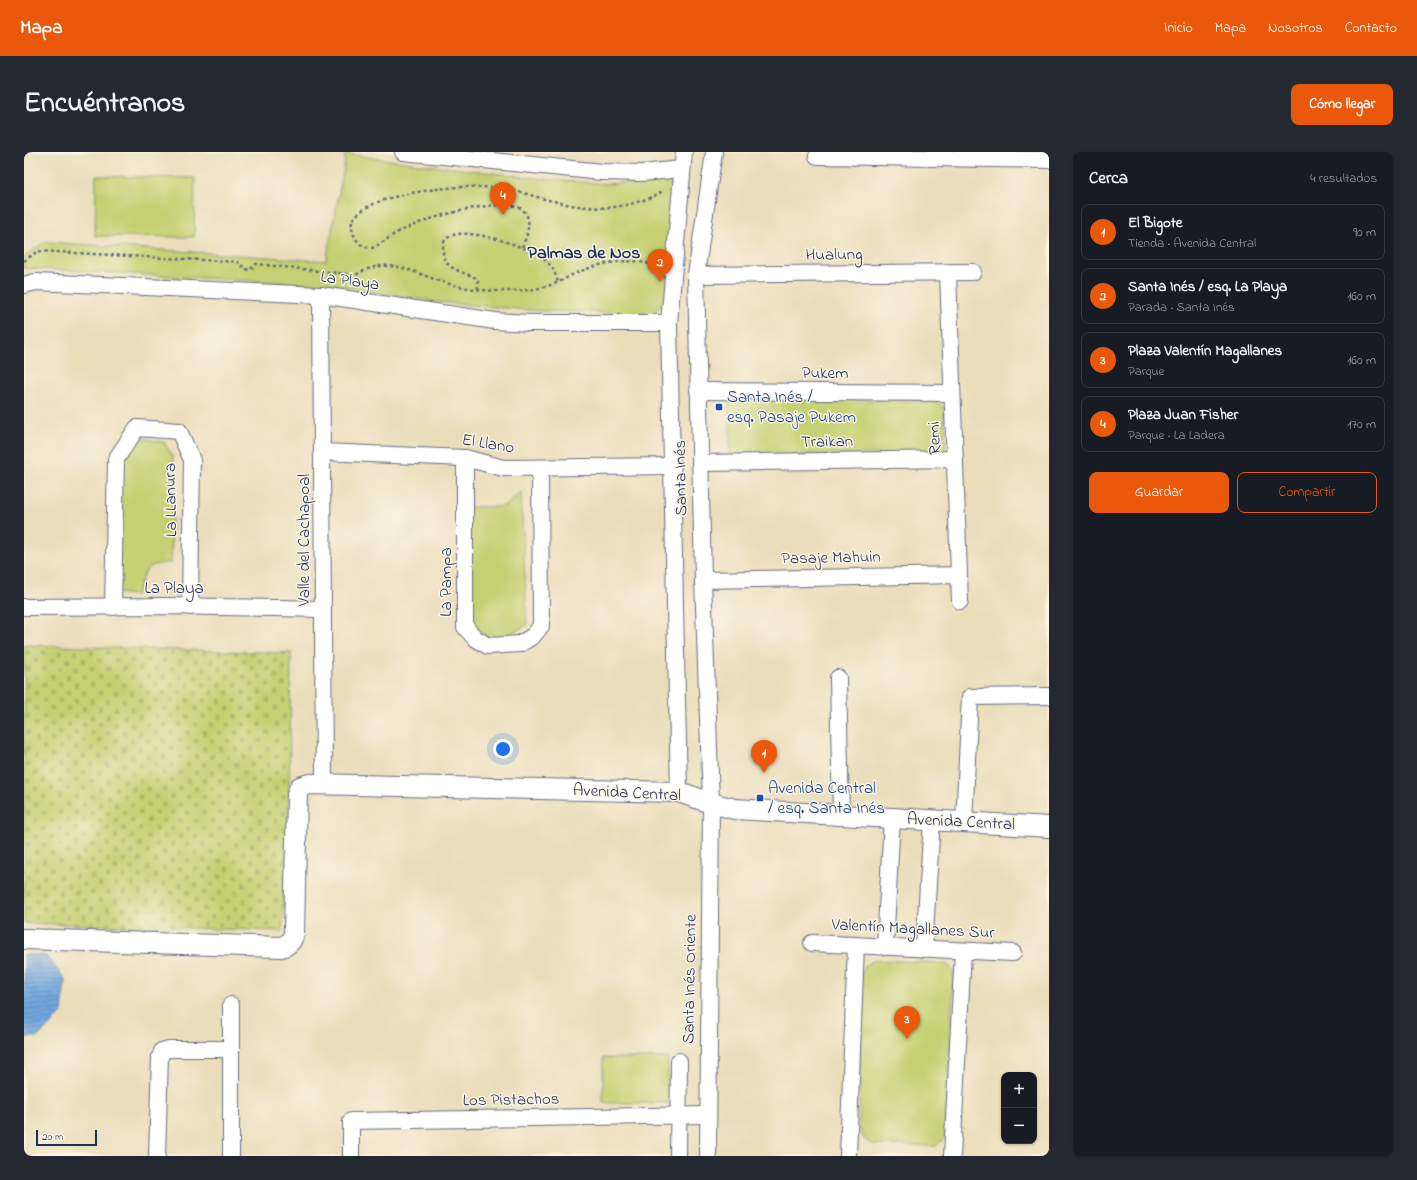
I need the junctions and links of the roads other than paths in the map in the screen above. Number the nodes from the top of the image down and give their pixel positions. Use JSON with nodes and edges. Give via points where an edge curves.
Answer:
{"nodes":[{"id":1,"x":403,"y":152,"type":"edge"},
{"id":2,"x":684,"y":152,"type":"edge"},
{"id":3,"x":714,"y":152,"type":"edge"},
{"id":4,"x":817,"y":156,"type":"dead end"},
{"id":5,"x":1049,"y":160,"type":"edge"},
{"id":6,"x":681,"y":169,"type":"junction"},
{"id":7,"x":973,"y":272,"type":"dead end"},
{"id":8,"x":948,"y":273,"type":"junction"},
{"id":9,"x":696,"y":275,"type":"junction"},
{"id":10,"x":24,"y":285,"type":"edge"},
{"id":11,"x":321,"y":295,"type":"junction"},
{"id":12,"x":670,"y":323,"type":"junction"},
{"id":13,"x":698,"y":391,"type":"junction"},
{"id":14,"x":952,"y":393,"type":"junction"},
{"id":15,"x":322,"y":452,"type":"junction"},
{"id":16,"x":465,"y":458,"type":"junction"},
{"id":17,"x":955,"y":459,"type":"junction"},
{"id":18,"x":700,"y":464,"type":"junction"},
{"id":19,"x":673,"y":466,"type":"junction"},
{"id":20,"x":540,"y":468,"type":"junction"},
{"id":21,"x":959,"y":575,"type":"junction"},
{"id":22,"x":702,"y":580,"type":"junction"},
{"id":23,"x":960,"y":601,"type":"dead end"},
{"id":24,"x":24,"y":607,"type":"edge"},
{"id":25,"x":113,"y":607,"type":"junction"},
{"id":26,"x":190,"y":607,"type":"junction"},
{"id":27,"x":323,"y":609,"type":"junction"},
{"id":28,"x":838,"y":678,"type":"dead end"},
{"id":29,"x":1049,"y":696,"type":"edge"},
{"id":30,"x":324,"y":784,"type":"junction"},
{"id":31,"x":678,"y":792,"type":"junction"},
{"id":32,"x":711,"y":803,"type":"junction"},
{"id":33,"x":841,"y":815,"type":"junction"},
{"id":34,"x":892,"y":818,"type":"junction"},
{"id":35,"x":932,"y":820,"type":"junction"},
{"id":36,"x":964,"y":822,"type":"junction"},
{"id":37,"x":1049,"y":827,"type":"edge"},
{"id":38,"x":24,"y":939,"type":"edge"},
{"id":39,"x":812,"y":943,"type":"dead end"},
{"id":40,"x":856,"y":946,"type":"junction"},
{"id":41,"x":885,"y":947,"type":"junction"},
{"id":42,"x":924,"y":949,"type":"junction"},
{"id":43,"x":963,"y":951,"type":"junction"},
{"id":44,"x":1013,"y":953,"type":"dead end"},
{"id":45,"x":231,"y":1005,"type":"dead end"},
{"id":46,"x":231,"y":1049,"type":"junction"},
{"id":47,"x":679,"y":1061,"type":"dead end"},
{"id":48,"x":707,"y":1115,"type":"junction"},
{"id":49,"x":677,"y":1116,"type":"junction"},
{"id":50,"x":157,"y":1156,"type":"edge"},
{"id":51,"x":231,"y":1156,"type":"edge"},
{"id":52,"x":351,"y":1156,"type":"edge"},
{"id":53,"x":678,"y":1156,"type":"edge"},
{"id":54,"x":708,"y":1156,"type":"edge"},
{"id":55,"x":848,"y":1156,"type":"edge"},
{"id":56,"x":952,"y":1156,"type":"edge"}],
"edges":[{"from":1,"to":6,"type":"street","via":[[602,172],[642,173]]},
{"from":2,"to":6,"type":"street","name":"Santa Inés"},
{"from":3,"to":9,"type":"street","name":"Santa Inés"},
{"from":4,"to":5,"type":"street"},
{"from":6,"to":12,"type":"street","name":"Santa Inés"},
{"from":7,"to":8,"type":"street","name":"Hualung"},
{"from":8,"to":9,"type":"street","name":"Hualung"},
{"from":8,"to":14,"type":"street","name":"Remi"},
{"from":9,"to":13,"type":"street","name":"Santa Inés"},
{"from":10,"to":11,"type":"street","name":"La Playa","via":[[35,282]]},
{"from":11,"to":12,"type":"street","name":"La Playa","via":[[494,321]]},
{"from":11,"to":15,"type":"street","name":"Valle del Cachapoal"},
{"from":12,"to":19,"type":"street","name":"Santa Inés"},
{"from":13,"to":14,"type":"street","name":"Pukem"},
{"from":13,"to":18,"type":"street","name":"Santa Inés"},
{"from":14,"to":17,"type":"street","name":"Remi"},
{"from":15,"to":16,"type":"street","name":"El Llano"},
{"from":15,"to":27,"type":"street","name":"Valle del Cachapoal"},
{"from":16,"to":20,"type":"street","name":"El Llano","via":[[503,468]]},
{"from":16,"to":20,"type":"street","name":"La Pampa","via":[[465,627],[475,638],[488,646],[520,644],[533,636],[541,626]]},
{"from":17,"to":18,"type":"street","name":"Traikan"},
{"from":17,"to":21,"type":"street","name":"Remi"},
{"from":18,"to":22,"type":"street","name":"Santa Inés"},
{"from":19,"to":20,"type":"street","name":"El Llano"},
{"from":19,"to":31,"type":"street","name":"Santa Inés"},
{"from":21,"to":22,"type":"street","name":"Pasaje Mahuin"},
{"from":21,"to":23,"type":"street","name":"Remi"},
{"from":22,"to":32,"type":"street","name":"Santa Inés"},
{"from":24,"to":25,"type":"street","name":"La Playa"},
{"from":25,"to":26,"type":"street","name":"La Playa"},
{"from":25,"to":26,"type":"street","name":"La LLanura","via":[[116,459],[137,428],[179,431],[192,460]]},
{"from":26,"to":27,"type":"street","name":"La Playa"},
{"from":27,"to":30,"type":"street","name":"Valle del Cachapoal"},
{"from":28,"to":33,"type":"street"},
{"from":29,"to":36,"type":"street","via":[[970,697]]},
{"from":30,"to":31,"type":"street","name":"Avenida Central"},
{"from":30,"to":38,"type":"street","name":"Avenida Central","via":[[309,784],[300,788],[297,794],[294,933],[286,945],[281,947]]},
{"from":31,"to":32,"type":"street","name":"Avenida Central"},
{"from":32,"to":33,"type":"street","name":"Avenida Central","via":[[735,808]]},
{"from":32,"to":48,"type":"street","name":"Santa Inés Oriente"},
{"from":33,"to":34,"type":"street","name":"Avenida Central"},
{"from":34,"to":35,"type":"street","name":"Avenida Central"},
{"from":34,"to":41,"type":"street"},
{"from":35,"to":36,"type":"street","name":"Avenida Central"},
{"from":35,"to":42,"type":"street"},
{"from":36,"to":37,"type":"street","name":"Avenida Central"},
{"from":39,"to":40,"type":"street","name":"Valentín Magallanes Sur"},
{"from":40,"to":41,"type":"street","name":"Valentín Magallanes Sur"},
{"from":40,"to":55,"type":"street"},
{"from":41,"to":42,"type":"street","name":"Valentín Magallanes Sur"},
{"from":42,"to":43,"type":"street","name":"Valentín Magallanes Sur"},
{"from":43,"to":44,"type":"street","name":"Valentín Magallanes Sur"},
{"from":43,"to":56,"type":"street"},
{"from":45,"to":46,"type":"street"},
{"from":46,"to":50,"type":"street","via":[[169,1048],[162,1051]]},
{"from":46,"to":51,"type":"street"},
{"from":47,"to":49,"type":"street"},
{"from":48,"to":49,"type":"street","name":"Los Pistachos"},
{"from":48,"to":54,"type":"street","name":"Santa Inés Oriente"},
{"from":49,"to":52,"type":"street","name":"Los Pistachos","via":[[351,1121]]},
{"from":49,"to":53,"type":"street"}]}
